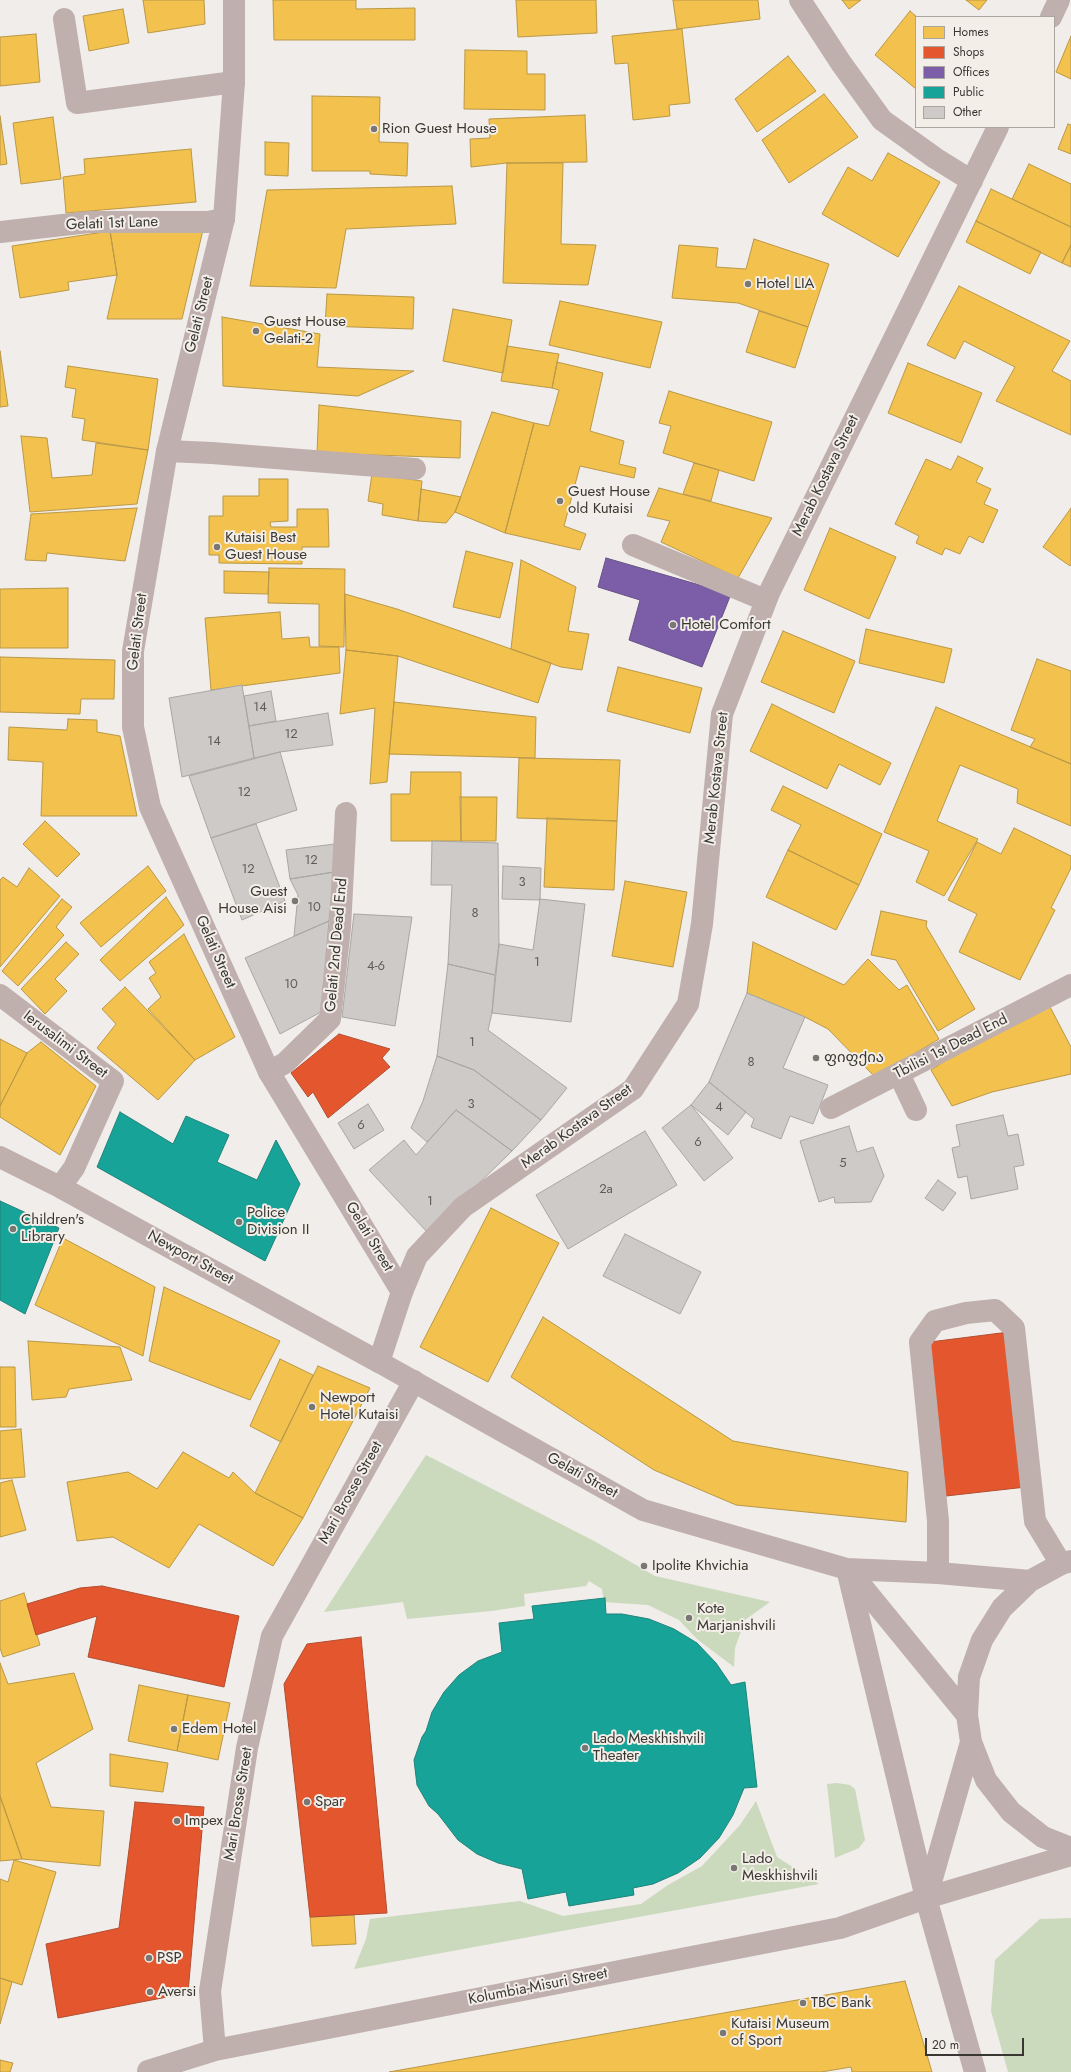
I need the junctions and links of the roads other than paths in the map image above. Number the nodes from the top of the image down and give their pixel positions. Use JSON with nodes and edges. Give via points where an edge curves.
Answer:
{"nodes":[{"id":1,"x":234,"y":0,"type":"edge"},
{"id":2,"x":800,"y":0,"type":"edge"},
{"id":3,"x":1059,"y":0,"type":"edge"},
{"id":4,"x":1051,"y":16,"type":"edge"},
{"id":5,"x":64,"y":19,"type":"dead end"},
{"id":6,"x":234,"y":82,"type":"junction"},
{"id":7,"x":998,"y":128,"type":"edge"},
{"id":8,"x":972,"y":181,"type":"junction"},
{"id":9,"x":224,"y":219,"type":"junction"},
{"id":10,"x":0,"y":232,"type":"edge"},
{"id":11,"x":167,"y":452,"type":"junction"},
{"id":12,"x":415,"y":469,"type":"dead end"},
{"id":13,"x":633,"y":545,"type":"dead end"},
{"id":14,"x":766,"y":600,"type":"junction"},
{"id":15,"x":346,"y":813,"type":"dead end"},
{"id":16,"x":1071,"y":986,"type":"edge"},
{"id":17,"x":0,"y":996,"type":"edge"},
{"id":18,"x":269,"y":1072,"type":"junction"},
{"id":19,"x":899,"y":1074,"type":"junction"},
{"id":20,"x":831,"y":1108,"type":"dead end"},
{"id":21,"x":916,"y":1110,"type":"dead end"},
{"id":22,"x":0,"y":1157,"type":"edge"},
{"id":23,"x":60,"y":1187,"type":"junction"},
{"id":24,"x":402,"y":1292,"type":"junction"},
{"id":25,"x":379,"y":1362,"type":"junction"},
{"id":26,"x":414,"y":1381,"type":"junction"},
{"id":27,"x":1066,"y":1563,"type":"edge"},
{"id":28,"x":847,"y":1569,"type":"junction"},
{"id":29,"x":938,"y":1573,"type":"junction"},
{"id":30,"x":1030,"y":1581,"type":"junction"},
{"id":31,"x":967,"y":1715,"type":"junction"},
{"id":32,"x":972,"y":1742,"type":"junction"},
{"id":33,"x":1071,"y":1848,"type":"edge"},
{"id":34,"x":1071,"y":1855,"type":"edge"},
{"id":35,"x":926,"y":1898,"type":"junction"},
{"id":36,"x":215,"y":2050,"type":"junction"},
{"id":37,"x":147,"y":2072,"type":"edge"},
{"id":38,"x":975,"y":2072,"type":"edge"}],
"edges":[{"from":1,"to":6,"type":"main road","name":"Gelati Street"},
{"from":2,"to":8,"type":"street","via":[[882,120]]},
{"from":3,"to":4,"type":"street"},
{"from":5,"to":6,"type":"street","via":[[77,103]]},
{"from":6,"to":9,"type":"main road","name":"Gelati Street"},
{"from":7,"to":8,"type":"street","name":"Merab Kostava Street"},
{"from":8,"to":14,"type":"street","name":"Merab Kostava Street"},
{"from":9,"to":10,"type":"street","name":"Gelati 1st Lane","via":[[207,222],[89,222]]},
{"from":9,"to":11,"type":"main road","name":"Gelati Street"},
{"from":11,"to":12,"type":"street","via":[[212,453]]},
{"from":11,"to":18,"type":"main road","name":"Gelati Street","via":[[133,651],[133,727],[150,807]]},
{"from":13,"to":14,"type":"street"},
{"from":14,"to":24,"type":"street","name":"Merab Kostava Street","via":[[722,714],[702,924],[688,1004],[633,1090],[463,1207],[418,1256]]},
{"from":15,"to":18,"type":"street","name":"Gelati 2nd Dead End","via":[[340,928],[330,1019],[285,1063]]},
{"from":16,"to":19,"type":"street","name":"Tbilisi 1st Dead End"},
{"from":17,"to":23,"type":"street","name":"Ierusalimi Street","via":[[113,1081],[74,1168]]},
{"from":18,"to":24,"type":"main road","name":"Gelati Street"},
{"from":19,"to":20,"type":"street","name":"Tbilisi 1st Dead End"},
{"from":19,"to":21,"type":"street"},
{"from":22,"to":23,"type":"street","name":"Newport Street"},
{"from":23,"to":25,"type":"street","name":"Newport Street"},
{"from":24,"to":25,"type":"main road"},
{"from":25,"to":26,"type":"main road","name":"Gelati Street"},
{"from":26,"to":28,"type":"main road","name":"Gelati Street","via":[[643,1510]]},
{"from":26,"to":36,"type":"street","name":"Mari Brosse Street","via":[[272,1636],[247,1748],[210,1991]]},
{"from":27,"to":29,"type":"street","via":[[1035,1521],[1014,1328],[995,1310],[966,1313],[936,1321],[920,1342],[938,1521]]},
{"from":27,"to":30,"type":"main road"},
{"from":28,"to":29,"type":"main road","name":"Gelati Street"},
{"from":28,"to":31,"type":"main road"},
{"from":28,"to":35,"type":"main road"},
{"from":29,"to":30,"type":"main road","name":"Gelati Street"},
{"from":30,"to":31,"type":"main road","via":[[1002,1608],[982,1640],[970,1677]]},
{"from":31,"to":32,"type":"main road"},
{"from":32,"to":33,"type":"main road","via":[[986,1780],[1011,1812],[1043,1837]]},
{"from":32,"to":35,"type":"main road"},
{"from":34,"to":35,"type":"street","name":"Kolumbia-Misuri Street"},
{"from":35,"to":36,"type":"street","name":"Kolumbia-Misuri Street","via":[[840,1928]]},
{"from":35,"to":38,"type":"main road"},
{"from":36,"to":37,"type":"street","name":"Kolumbia-Misuri Street"}]}
